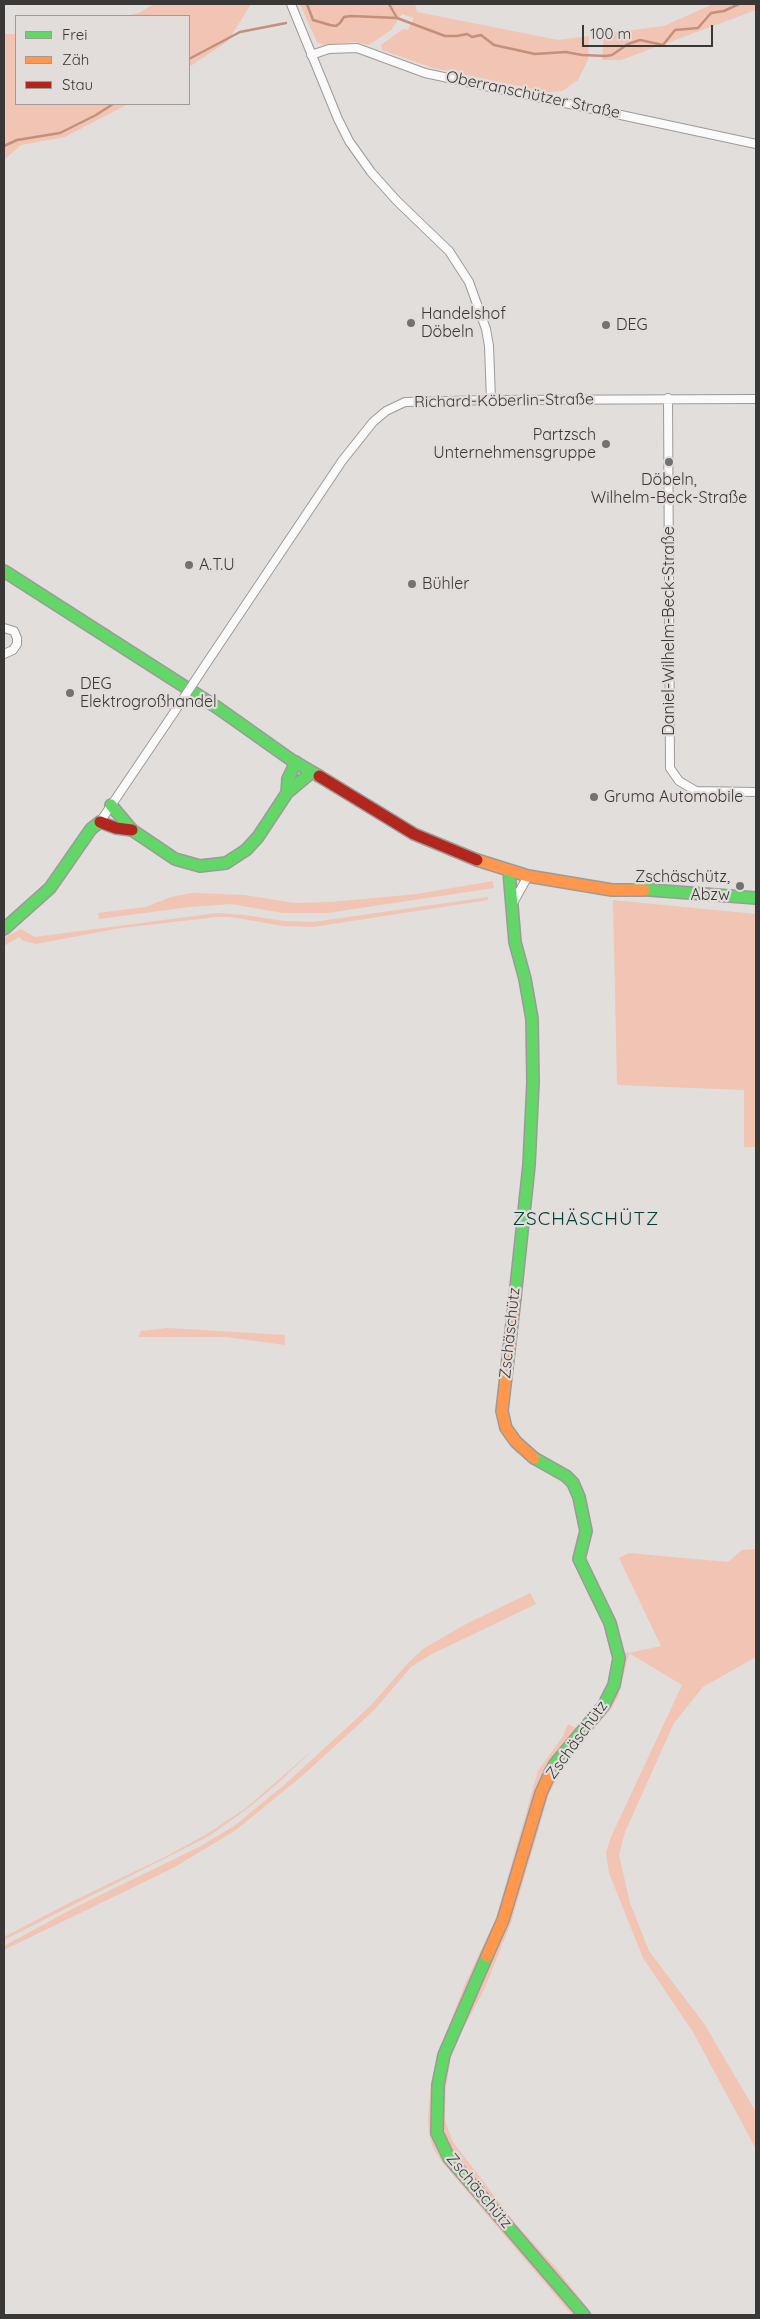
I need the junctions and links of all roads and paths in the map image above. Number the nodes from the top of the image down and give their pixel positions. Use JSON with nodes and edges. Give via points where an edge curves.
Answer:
{"nodes":[{"id":1,"x":291,"y":4,"type":"edge"},
{"id":2,"x":311,"y":55,"type":"junction"},
{"id":3,"x":756,"y":144,"type":"edge"},
{"id":4,"x":668,"y":398,"type":"junction"},
{"id":5,"x":756,"y":399,"type":"edge"},
{"id":6,"x":492,"y":400,"type":"junction"},
{"id":7,"x":4,"y":571,"type":"edge"},
{"id":8,"x":4,"y":628,"type":"edge"},
{"id":9,"x":4,"y":654,"type":"edge"},
{"id":10,"x":296,"y":762,"type":"junction"},
{"id":11,"x":312,"y":772,"type":"junction"},
{"id":12,"x":756,"y":792,"type":"edge"},
{"id":13,"x":286,"y":793,"type":"junction"},
{"id":14,"x":111,"y":806,"type":"junction"},
{"id":15,"x":100,"y":822,"type":"junction"},
{"id":16,"x":132,"y":830,"type":"junction"},
{"id":17,"x":509,"y":871,"type":"junction"},
{"id":18,"x":528,"y":876,"type":"junction"},
{"id":19,"x":756,"y":898,"type":"edge"},
{"id":20,"x":513,"y":903,"type":"junction"},
{"id":21,"x":4,"y":929,"type":"edge"},
{"id":22,"x":584,"y":2315,"type":"edge"}],
"edges":[{"from":1,"to":2,"type":"street"},
{"from":2,"to":3,"type":"street","name":"Oberranschützer Straße","via":[[330,49],[358,48],[425,72]]},
{"from":2,"to":6,"type":"street","via":[[349,141],[397,201],[450,251],[470,282],[486,329]]},
{"from":4,"to":5,"type":"street","name":"Richard-Köberlin-Straße"},
{"from":4,"to":6,"type":"street","name":"Richard-Köberlin-Straße"},
{"from":4,"to":12,"type":"street","name":"Daniel-Wilhelm-Beck-Straße","via":[[670,768],[679,780],[696,791]]},
{"from":6,"to":14,"type":"street","name":"Richard-Köberlin-Straße","bridge":true,"via":[[405,402],[373,422],[342,461]]},
{"from":7,"to":10,"type":"street","via":[[285,749]]},
{"from":8,"to":9,"type":"street","via":[[14,631],[17,644]]},
{"from":10,"to":11,"type":"street"},
{"from":10,"to":13,"type":"street"},
{"from":11,"to":13,"type":"street"},
{"from":11,"to":17,"type":"street","via":[[371,810],[433,843]]},
{"from":13,"to":16,"type":"street","via":[[258,837],[246,850],[226,863],[188,864]]},
{"from":14,"to":15,"type":"street","name":"Richard-Köberlin-Straße"},
{"from":14,"to":16,"type":"street"},
{"from":15,"to":16,"type":"street"},
{"from":15,"to":21,"type":"street","via":[[91,829],[56,882]]},
{"from":17,"to":18,"type":"street"},
{"from":17,"to":20,"type":"street","name":"Zschäschütz"},
{"from":18,"to":19,"type":"street","via":[[617,890]]},
{"from":18,"to":20,"type":"street"},
{"from":20,"to":22,"type":"street","name":"Zschäschütz","via":[[515,942],[526,979],[532,1019],[532,1134],[502,1411],[506,1428],[516,1442],[573,1483],[586,1531],[579,1559],[610,1623],[619,1658],[614,1685],[604,1705],[555,1764],[541,1793],[504,1920],[444,2054],[438,2085],[437,2133],[449,2158]]}]}
